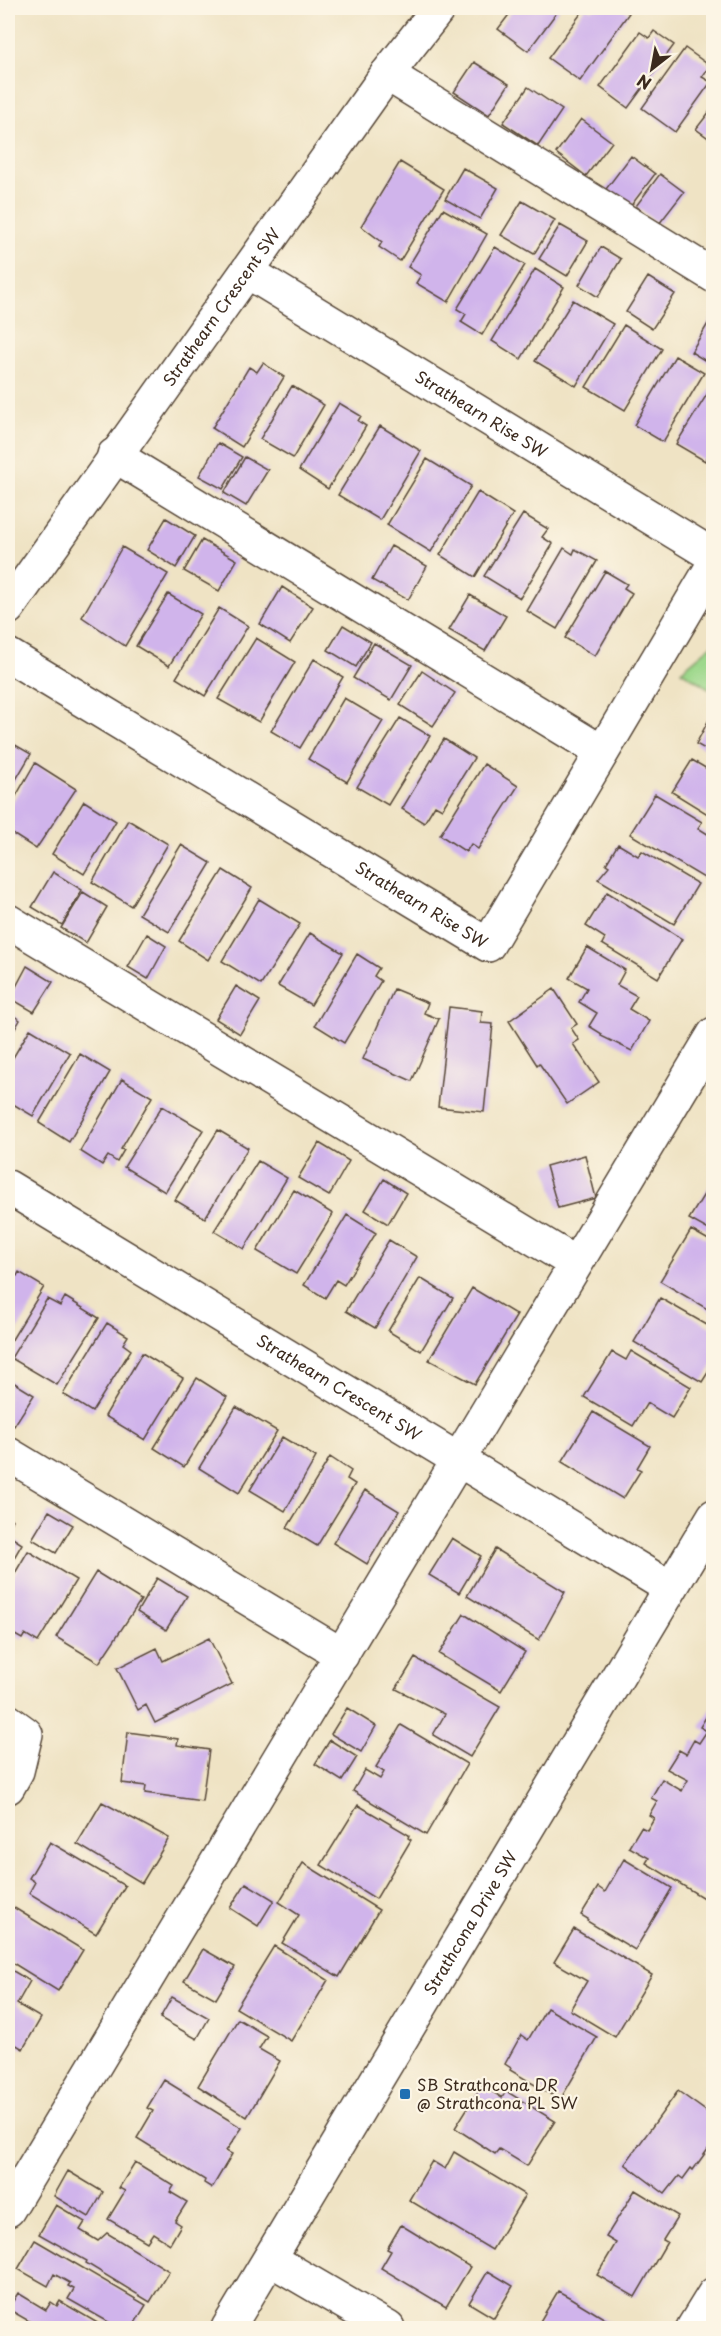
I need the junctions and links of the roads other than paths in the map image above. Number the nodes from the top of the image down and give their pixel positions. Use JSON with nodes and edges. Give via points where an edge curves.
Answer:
{"nodes":[{"id":1,"x":439,"y":8,"type":"edge"},
{"id":2,"x":387,"y":74,"type":"junction"},
{"id":3,"x":248,"y":272,"type":"junction"},
{"id":4,"x":714,"y":276,"type":"edge"},
{"id":5,"x":114,"y":455,"type":"junction"},
{"id":6,"x":714,"y":556,"type":"edge"},
{"id":7,"x":714,"y":564,"type":"edge"},
{"id":8,"x":8,"y":608,"type":"edge"},
{"id":9,"x":8,"y":656,"type":"edge"},
{"id":10,"x":602,"y":752,"type":"junction"},
{"id":11,"x":8,"y":921,"type":"edge"},
{"id":12,"x":714,"y":1034,"type":"edge"},
{"id":13,"x":8,"y":1188,"type":"edge"},
{"id":14,"x":574,"y":1263,"type":"junction"},
{"id":15,"x":8,"y":1454,"type":"edge"},
{"id":16,"x":456,"y":1460,"type":"junction"},
{"id":17,"x":714,"y":1515,"type":"edge"},
{"id":18,"x":670,"y":1588,"type":"junction"},
{"id":19,"x":342,"y":1655,"type":"junction"},
{"id":20,"x":8,"y":1721,"type":"edge"},
{"id":21,"x":8,"y":1787,"type":"edge"},
{"id":22,"x":8,"y":2210,"type":"edge"},
{"id":23,"x":270,"y":2259,"type":"junction"},
{"id":24,"x":714,"y":2294,"type":"edge"},
{"id":25,"x":228,"y":2328,"type":"edge"},
{"id":26,"x":388,"y":2328,"type":"edge"},
{"id":27,"x":693,"y":2328,"type":"edge"}],
"edges":[{"from":1,"to":2,"type":"street","name":"Strathearn Crescent SW"},
{"from":2,"to":3,"type":"street","name":"Strathearn Crescent SW"},
{"from":2,"to":4,"type":"street"},
{"from":3,"to":5,"type":"street","name":"Strathearn Crescent SW"},
{"from":3,"to":6,"type":"street","name":"Strathearn Rise SW"},
{"from":5,"to":8,"type":"street","name":"Strathearn Crescent SW"},
{"from":5,"to":10,"type":"street"},
{"from":7,"to":10,"type":"street","name":"Strathearn Rise SW"},
{"from":9,"to":10,"type":"street","name":"Strathearn Rise SW","via":[[488,945]]},
{"from":11,"to":14,"type":"street"},
{"from":12,"to":14,"type":"street"},
{"from":13,"to":16,"type":"street","name":"Strathearn Crescent SW"},
{"from":14,"to":16,"type":"street"},
{"from":15,"to":19,"type":"street"},
{"from":16,"to":18,"type":"street","name":"Strathearn Crescent SW"},
{"from":16,"to":19,"type":"street"},
{"from":17,"to":18,"type":"street","name":"Strathcona Drive SW"},
{"from":18,"to":23,"type":"street","name":"Strathcona Drive SW"},
{"from":19,"to":22,"type":"street"},
{"from":20,"to":21,"type":"street","via":[[26,1734],[17,1771]]},
{"from":23,"to":25,"type":"street","name":"Strathcona Drive SW"},
{"from":23,"to":26,"type":"street"},
{"from":24,"to":27,"type":"street"}]}
